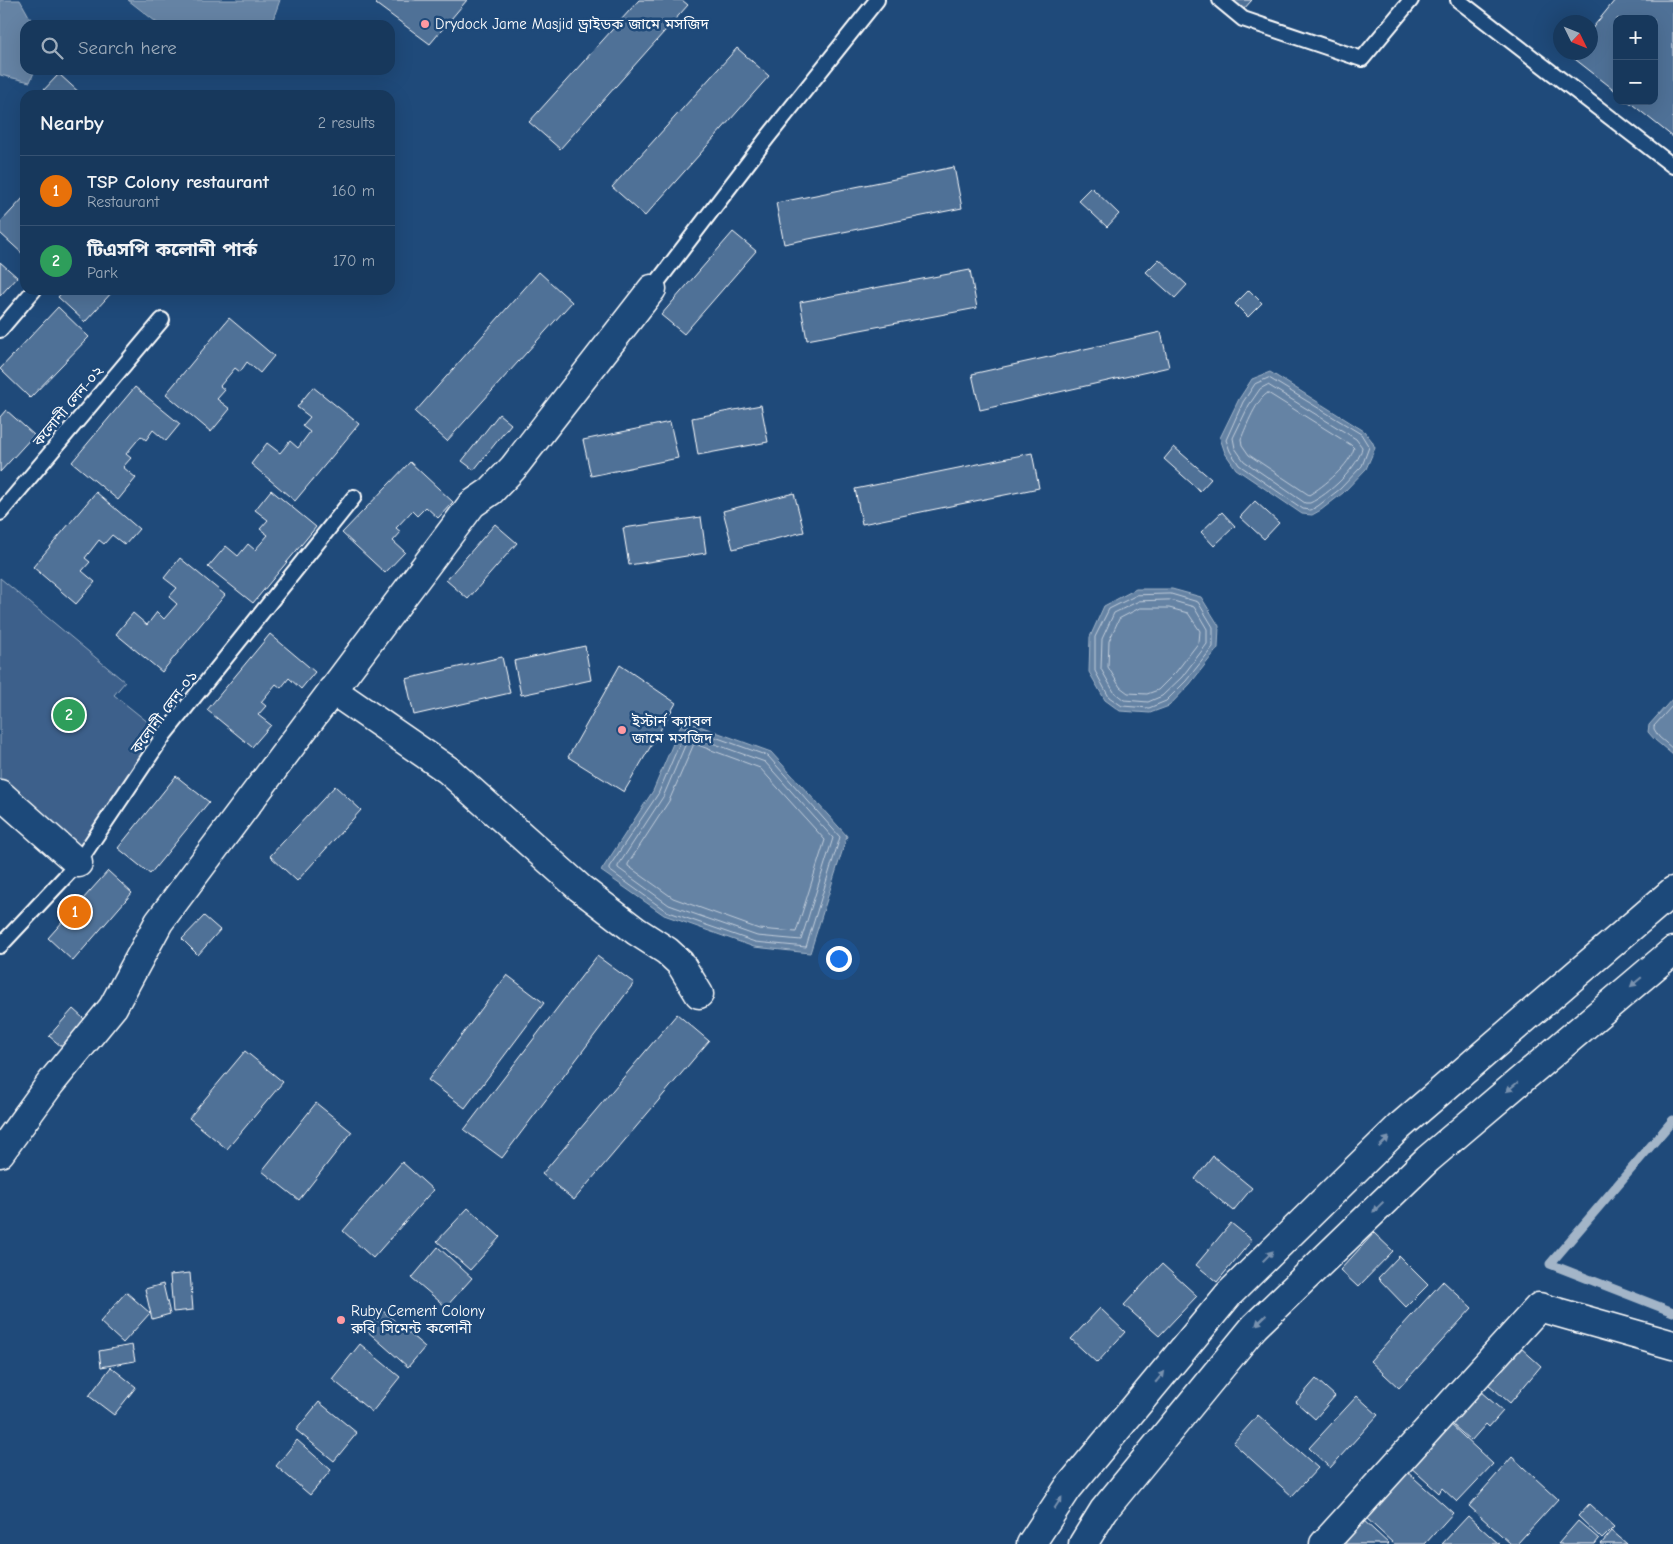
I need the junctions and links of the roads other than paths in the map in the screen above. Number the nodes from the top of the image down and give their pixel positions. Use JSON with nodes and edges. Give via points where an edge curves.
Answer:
{"nodes":[{"id":1,"x":877,"y":0,"type":"edge"},
{"id":2,"x":1220,"y":0,"type":"edge"},
{"id":3,"x":1411,"y":0,"type":"edge"},
{"id":4,"x":1458,"y":0,"type":"edge"},
{"id":5,"x":1673,"y":166,"type":"edge"},
{"id":6,"x":652,"y":289,"type":"joint"},
{"id":7,"x":30,"y":295,"type":"edge"},
{"id":8,"x":162,"y":320,"type":"dead end"},
{"id":9,"x":0,"y":330,"type":"edge"},
{"id":10,"x":354,"y":497,"type":"dead end"},
{"id":11,"x":0,"y":513,"type":"edge"},
{"id":12,"x":332,"y":690,"type":"junction"},
{"id":13,"x":0,"y":794,"type":"edge"},
{"id":14,"x":78,"y":863,"type":"junction"},
{"id":15,"x":1673,"y":890,"type":"edge"},
{"id":16,"x":0,"y":946,"type":"edge"},
{"id":17,"x":1673,"y":951,"type":"edge"},
{"id":18,"x":699,"y":994,"type":"dead end"},
{"id":19,"x":0,"y":1153,"type":"edge"},
{"id":20,"x":1673,"y":1345,"type":"edge"},
{"id":21,"x":1031,"y":1544,"type":"edge"},
{"id":22,"x":1082,"y":1544,"type":"edge"},
{"id":23,"x":1324,"y":1544,"type":"edge"}],
"edges":[{"from":1,"to":6,"type":"lane"},
{"from":2,"to":3,"type":"lane","via":[[1243,19],[1362,59]]},
{"from":4,"to":5,"type":"lane"},
{"from":6,"to":12,"type":"street","via":[[513,468],[491,491],[472,504]]},
{"from":7,"to":9,"type":"lane"},
{"from":8,"to":11,"type":"lane","name":"কলোনী লেন-০২"},
{"from":10,"to":14,"type":"lane","name":"কলোনী লেন-০১","via":[[164,735]]},
{"from":12,"to":18,"type":"street","via":[[448,770],[580,888],[636,932],[667,951],[680,963]]},
{"from":12,"to":19,"type":"street","via":[[159,922],[113,1007],[50,1084]]},
{"from":13,"to":14,"type":"street"},
{"from":14,"to":16,"type":"lane","name":"কলোনী লেন-০১"},
{"from":21,"to":15,"type":"street","one_way":true,"via":[[1068,1488],[1229,1294],[1399,1127]]},
{"from":17,"to":22,"type":"street","one_way":true,"via":[[1428,1159],[1254,1327],[1104,1510]]},
{"from":20,"to":23,"type":"street","via":[[1539,1307]]}]}
